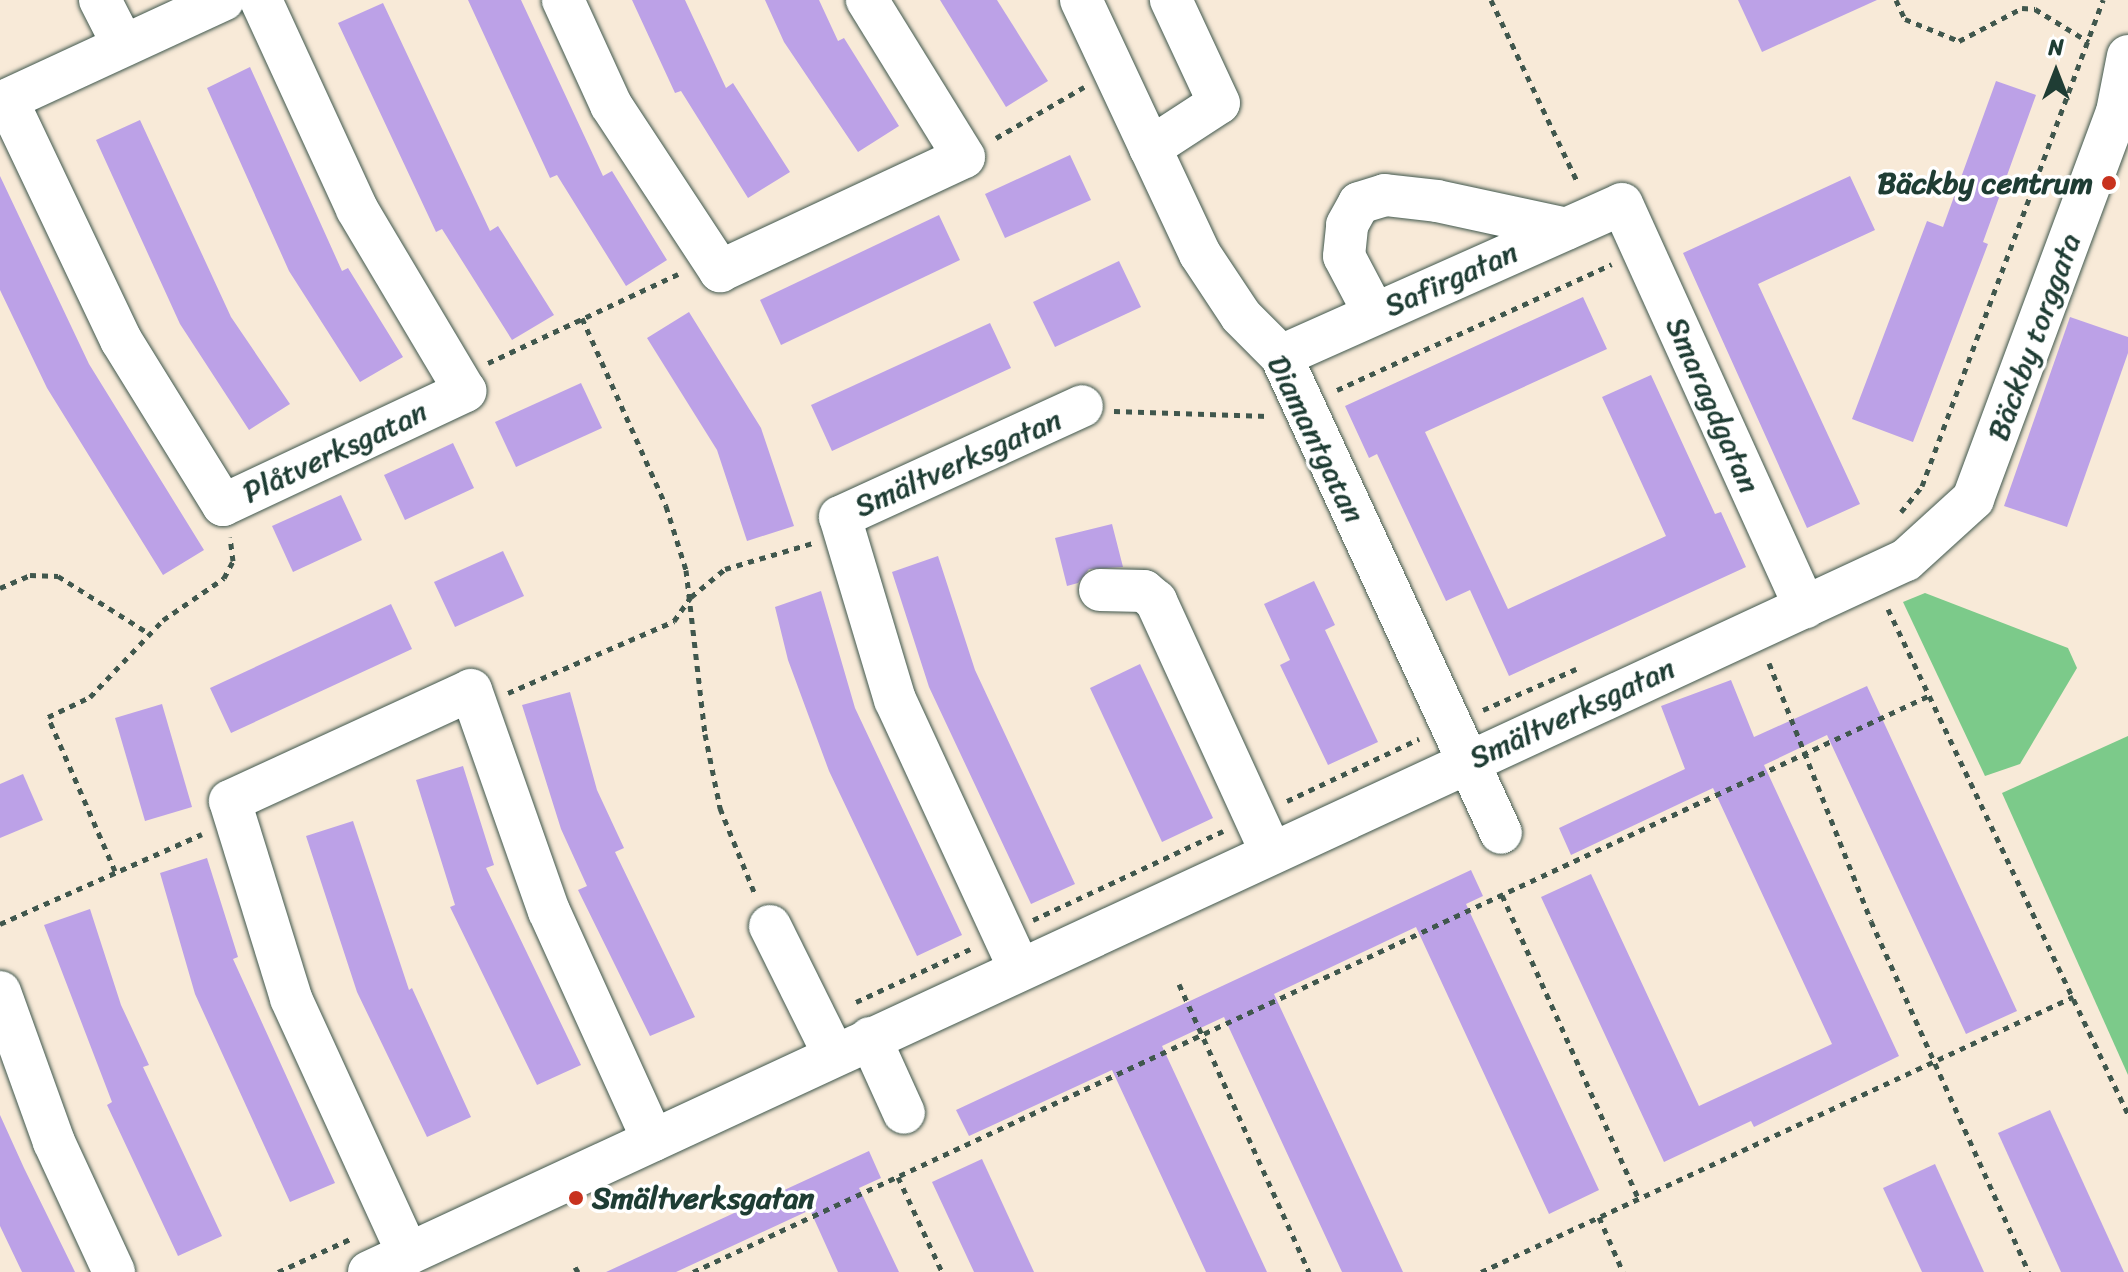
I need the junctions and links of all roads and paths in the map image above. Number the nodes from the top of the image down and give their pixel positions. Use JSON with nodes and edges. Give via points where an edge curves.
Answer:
{"nodes":[{"id":1,"x":100,"y":0,"type":"edge"},
{"id":2,"x":223,"y":0,"type":"edge"},
{"id":3,"x":261,"y":0,"type":"edge"},
{"id":4,"x":563,"y":0,"type":"edge"},
{"id":5,"x":867,"y":0,"type":"edge"},
{"id":6,"x":1081,"y":0,"type":"edge"},
{"id":7,"x":1171,"y":0,"type":"edge"},
{"id":8,"x":1491,"y":0,"type":"edge"},
{"id":9,"x":1896,"y":0,"type":"edge"},
{"id":10,"x":2103,"y":0,"type":"edge"},
{"id":11,"x":2088,"y":41,"type":"junction"},
{"id":12,"x":123,"y":45,"type":"junction"},
{"id":13,"x":2124,"y":67,"type":"edge"},
{"id":14,"x":1114,"y":70,"type":"junction"},
{"id":15,"x":4,"y":102,"type":"edge"},
{"id":16,"x":1150,"y":148,"type":"junction"},
{"id":17,"x":964,"y":157,"type":"junction"},
{"id":18,"x":1573,"y":173,"type":"dead end"},
{"id":19,"x":1622,"y":204,"type":"joint"},
{"id":20,"x":1566,"y":229,"type":"junction"},
{"id":21,"x":712,"y":259,"type":"junction"},
{"id":22,"x":1374,"y":313,"type":"junction"},
{"id":23,"x":582,"y":318,"type":"junction"},
{"id":24,"x":1281,"y":356,"type":"junction"},
{"id":25,"x":456,"y":377,"type":"junction"},
{"id":26,"x":1082,"y":406,"type":"dead end"},
{"id":27,"x":223,"y":505,"type":"junction"},
{"id":28,"x":1894,"y":520,"type":"dead end"},
{"id":29,"x":844,"y":532,"type":"junction"},
{"id":30,"x":1873,"y":575,"type":"junction"},
{"id":31,"x":0,"y":588,"type":"edge"},
{"id":32,"x":1100,"y":590,"type":"dead end"},
{"id":33,"x":691,"y":597,"type":"junction"},
{"id":34,"x":1805,"y":607,"type":"junction"},
{"id":35,"x":1755,"y":630,"type":"junction"},
{"id":36,"x":148,"y":633,"type":"junction"},
{"id":37,"x":1928,"y":696,"type":"junction"},
{"id":38,"x":479,"y":708,"type":"junction"},
{"id":39,"x":1459,"y":742,"type":"junction"},
{"id":40,"x":1804,"y":751,"type":"junction"},
{"id":41,"x":236,"y":819,"type":"junction"},
{"id":42,"x":1501,"y":833,"type":"dead end"},
{"id":43,"x":1263,"y":834,"type":"junction"},
{"id":44,"x":115,"y":871,"type":"junction"},
{"id":45,"x":1502,"y":895,"type":"junction"},
{"id":46,"x":0,"y":924,"type":"edge"},
{"id":47,"x":770,"y":926,"type":"joint"},
{"id":48,"x":1012,"y":950,"type":"junction"},
{"id":49,"x":1179,"y":984,"type":"dead end"},
{"id":50,"x":0,"y":992,"type":"edge"},
{"id":51,"x":2073,"y":997,"type":"junction"},
{"id":52,"x":1201,"y":1035,"type":"junction"},
{"id":53,"x":840,"y":1038,"type":"junction"},
{"id":54,"x":1934,"y":1059,"type":"junction"},
{"id":55,"x":904,"y":1113,"type":"dead end"},
{"id":56,"x":2128,"y":1114,"type":"edge"},
{"id":57,"x":653,"y":1140,"type":"junction"},
{"id":58,"x":898,"y":1177,"type":"junction"},
{"id":59,"x":1638,"y":1198,"type":"junction"},
{"id":60,"x":1599,"y":1217,"type":"junction"},
{"id":61,"x":400,"y":1237,"type":"junction"},
{"id":62,"x":114,"y":1272,"type":"edge"},
{"id":63,"x":278,"y":1272,"type":"edge"},
{"id":64,"x":369,"y":1272,"type":"edge"},
{"id":65,"x":693,"y":1272,"type":"edge"},
{"id":66,"x":942,"y":1272,"type":"edge"},
{"id":67,"x":1309,"y":1272,"type":"edge"},
{"id":68,"x":1481,"y":1272,"type":"edge"},
{"id":69,"x":1623,"y":1272,"type":"edge"},
{"id":70,"x":2029,"y":1272,"type":"edge"}],
"edges":[{"from":1,"to":12,"type":"street"},
{"from":2,"to":12,"type":"street","name":"Plåtverksgatan"},
{"from":3,"to":25,"type":"street","name":"Plåtverksgatan","via":[[357,209]]},
{"from":4,"to":21,"type":"street","via":[[611,105]]},
{"from":5,"to":17,"type":"street"},
{"from":6,"to":14,"type":"street","name":"Diamantgatan"},
{"from":7,"to":16,"type":"street","via":[[1219,103]]},
{"from":8,"to":18,"type":"path"},
{"from":9,"to":11,"type":"path","via":[[1905,19],[1959,41],[2022,8],[2035,9]]},
{"from":10,"to":11,"type":"path"},
{"from":11,"to":28,"type":"path","via":[[1922,486]]},
{"from":12,"to":15,"type":"street","name":"Plåtverksgatan"},
{"from":13,"to":30,"type":"street","name":"Bäckby torggata","via":[[2117,112],[1973,499],[1906,560]]},
{"from":14,"to":16,"type":"street","name":"Diamantgatan"},
{"from":14,"to":17,"type":"path"},
{"from":15,"to":27,"type":"street","name":"Plåtverksgatan","via":[[121,340]]},
{"from":16,"to":24,"type":"street","name":"Diamantgatan","via":[[1200,254],[1241,316]]},
{"from":17,"to":21,"type":"street","via":[[720,271]]},
{"from":19,"to":20,"type":"street","name":"Safirgatan"},
{"from":19,"to":34,"type":"street","name":"Smaragdgatan"},
{"from":20,"to":22,"type":"street","name":"Safirgatan"},
{"from":20,"to":22,"type":"street","via":[[1385,195],[1359,203],[1347,225],[1344,256]]},
{"from":21,"to":23,"type":"path"},
{"from":22,"to":24,"type":"street","name":"Safirgatan"},
{"from":23,"to":25,"type":"path"},
{"from":23,"to":33,"type":"path","via":[[666,506]]},
{"from":24,"to":39,"type":"street","name":"Diamantgatan"},
{"from":25,"to":27,"type":"street","name":"Plåtverksgatan","via":[[465,391]]},
{"from":26,"to":29,"type":"street","name":"Smältverksgatan","via":[[840,517]]},
{"from":27,"to":36,"type":"path","via":[[233,561],[229,570]]},
{"from":29,"to":33,"type":"path","via":[[725,569]]},
{"from":29,"to":48,"type":"street","name":"Smältverksgatan","via":[[895,700]]},
{"from":30,"to":34,"type":"street","name":"Smältverksgatan"},
{"from":30,"to":37,"type":"path"},
{"from":31,"to":36,"type":"path","via":[[30,575],[58,576]]},
{"from":32,"to":43,"type":"street","via":[[1144,591],[1156,601]]},
{"from":33,"to":38,"type":"path","via":[[674,621]]},
{"from":33,"to":47,"type":"path","via":[[705,734],[720,808]]},
{"from":34,"to":35,"type":"street","name":"Smältverksgatan"},
{"from":35,"to":39,"type":"street","name":"Smältverksgatan"},
{"from":35,"to":40,"type":"path"},
{"from":36,"to":44,"type":"path","via":[[126,665],[90,697],[48,717]]},
{"from":37,"to":40,"type":"path"},
{"from":37,"to":51,"type":"path"},
{"from":38,"to":41,"type":"street","via":[[471,690],[429,709],[230,801]]},
{"from":38,"to":57,"type":"street","via":[[549,911]]},
{"from":39,"to":42,"type":"street","name":"Diamantgatan"},
{"from":39,"to":43,"type":"street","name":"Smältverksgatan"},
{"from":39,"to":43,"type":"path"},
{"from":40,"to":45,"type":"path"},
{"from":40,"to":54,"type":"path","via":[[1871,921]]},
{"from":41,"to":44,"type":"path"},
{"from":41,"to":61,"type":"street","via":[[291,998]]},
{"from":43,"to":48,"type":"street","name":"Smältverksgatan"},
{"from":43,"to":48,"type":"path"},
{"from":44,"to":46,"type":"path"},
{"from":45,"to":52,"type":"path"},
{"from":45,"to":59,"type":"path"},
{"from":47,"to":53,"type":"street"},
{"from":48,"to":53,"type":"street","name":"Smältverksgatan"},
{"from":48,"to":53,"type":"path"},
{"from":49,"to":52,"type":"path"},
{"from":50,"to":62,"type":"street","via":[[54,1142]]},
{"from":51,"to":54,"type":"path"},
{"from":51,"to":56,"type":"path"},
{"from":52,"to":58,"type":"path"},
{"from":52,"to":67,"type":"path"},
{"from":53,"to":55,"type":"street"},
{"from":53,"to":57,"type":"street","name":"Smältverksgatan"},
{"from":54,"to":59,"type":"path"},
{"from":54,"to":70,"type":"path"},
{"from":57,"to":61,"type":"street","name":"Smältverksgatan"},
{"from":58,"to":65,"type":"path"},
{"from":58,"to":66,"type":"path"},
{"from":59,"to":60,"type":"path"},
{"from":60,"to":68,"type":"path"},
{"from":60,"to":69,"type":"path"},
{"from":61,"to":63,"type":"path"},
{"from":61,"to":64,"type":"street","name":"Smältverksgatan"}]}
